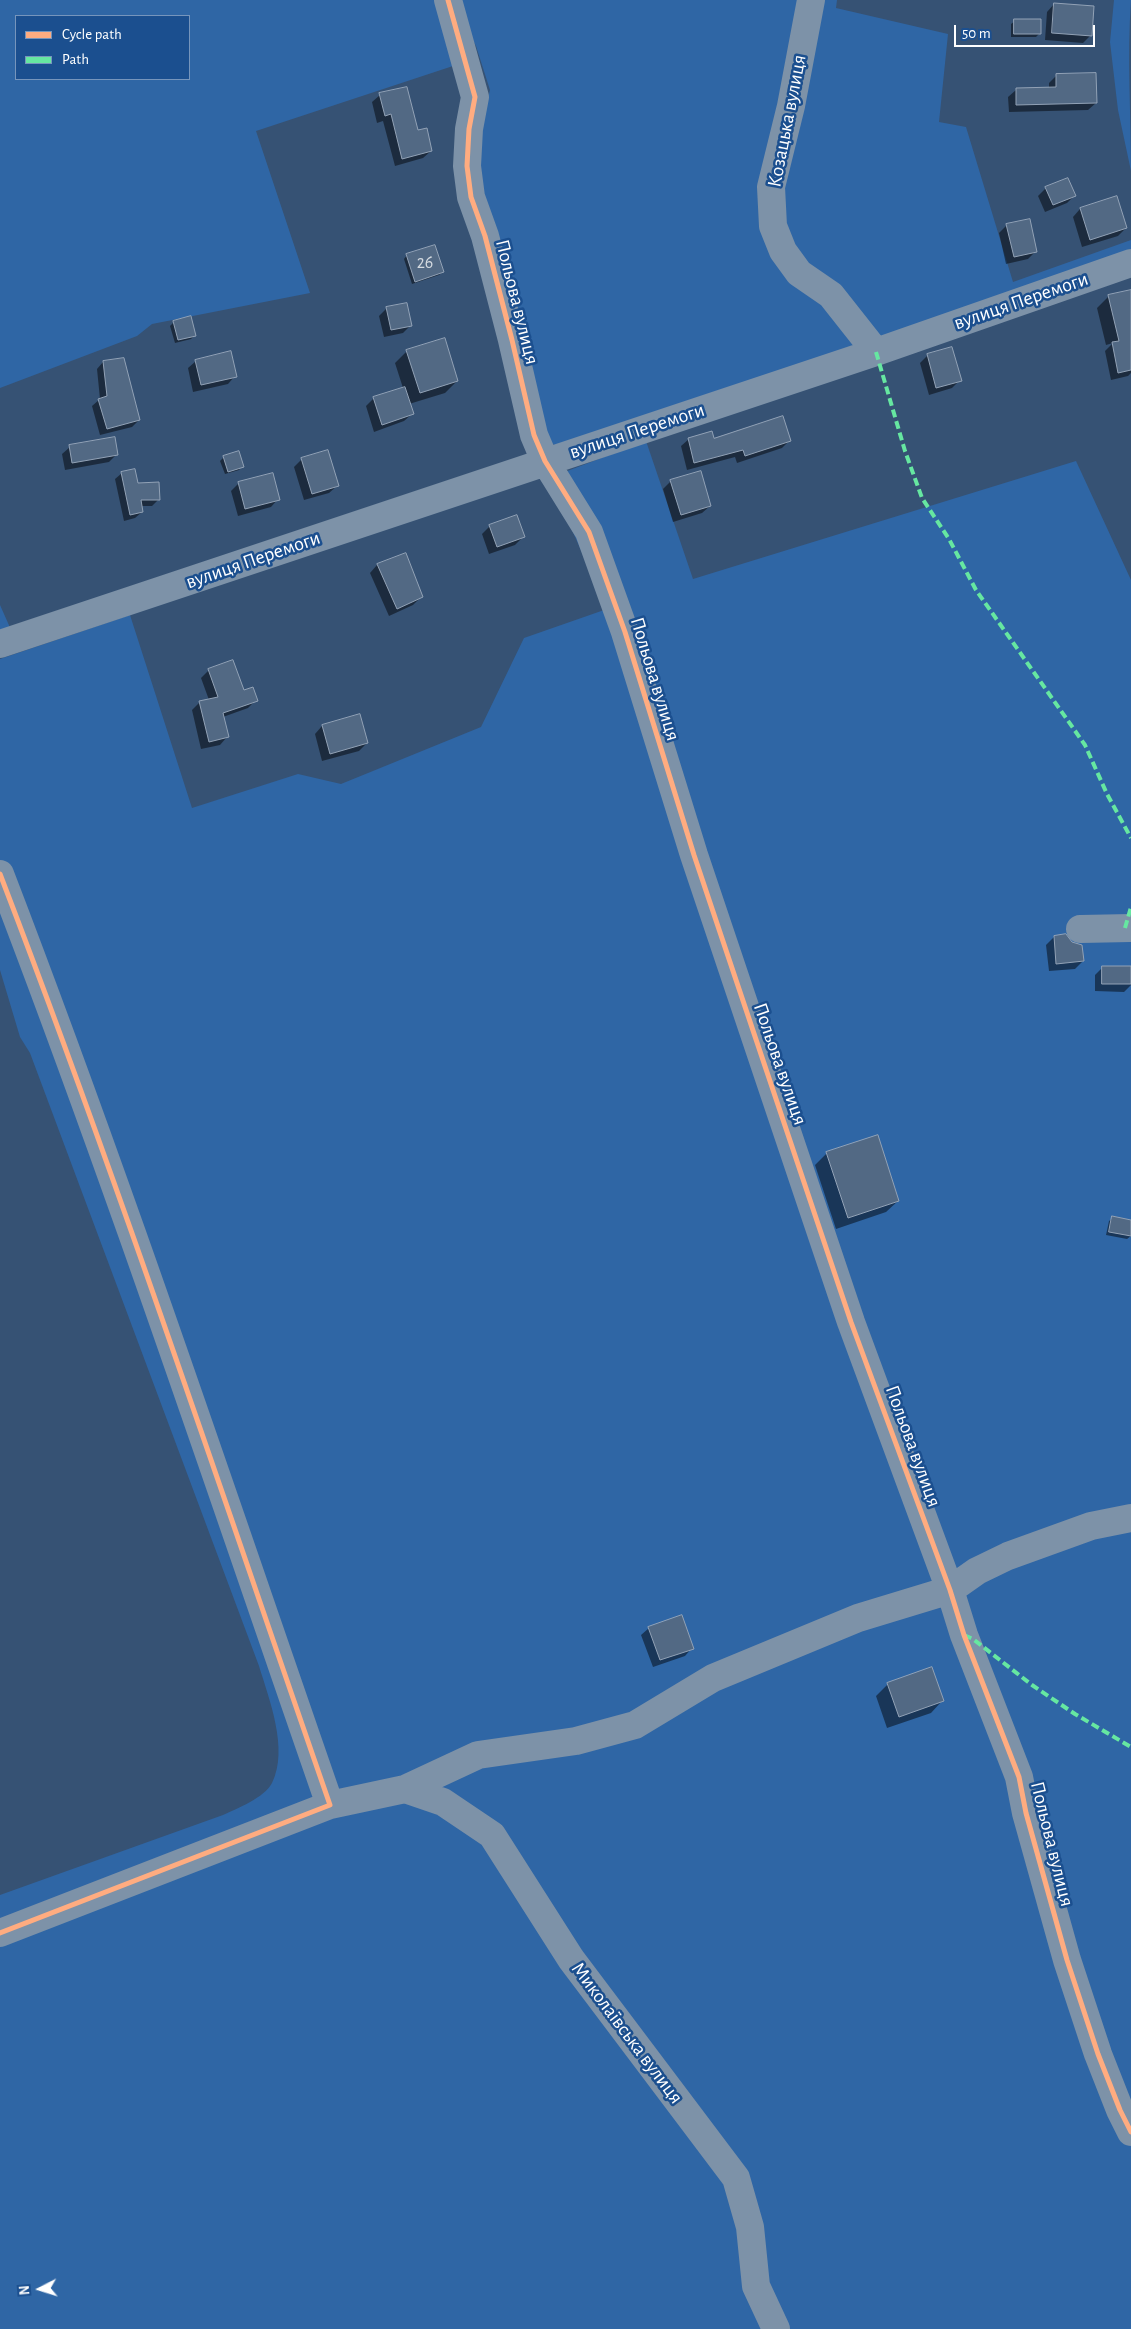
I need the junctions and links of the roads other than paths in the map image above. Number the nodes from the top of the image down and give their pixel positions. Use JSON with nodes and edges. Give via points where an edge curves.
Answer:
{"nodes":[{"id":1,"x":448,"y":0,"type":"edge"},
{"id":2,"x":811,"y":0,"type":"edge"},
{"id":3,"x":1131,"y":263,"type":"edge"},
{"id":4,"x":876,"y":352,"type":"junction"},
{"id":5,"x":545,"y":461,"type":"junction"},
{"id":6,"x":0,"y":644,"type":"edge"},
{"id":7,"x":0,"y":874,"type":"edge"},
{"id":8,"x":1131,"y":928,"type":"edge"},
{"id":9,"x":1080,"y":929,"type":"dead end"},
{"id":10,"x":1131,"y":1518,"type":"edge"},
{"id":11,"x":950,"y":1590,"type":"junction"},
{"id":12,"x":405,"y":1789,"type":"junction"},
{"id":13,"x":330,"y":1805,"type":"junction"},
{"id":14,"x":0,"y":1933,"type":"edge"},
{"id":15,"x":1131,"y":2132,"type":"edge"},
{"id":16,"x":776,"y":2329,"type":"edge"}],
"edges":[{"from":1,"to":5,"type":"street","name":"Польова вулиця","via":[[475,96],[467,166],[471,197],[495,274],[534,435]]},
{"from":2,"to":4,"type":"street","name":"Козацька вулиця","via":[[791,106],[771,187],[773,226],[783,251],[799,273],[831,295]]},
{"from":3,"to":4,"type":"street","name":"вулиця Перемоги"},
{"from":4,"to":5,"type":"street","name":"вулиця Перемоги"},
{"from":5,"to":6,"type":"street","name":"вулиця Перемоги"},
{"from":5,"to":11,"type":"street","name":"Польова вулиця","via":[[589,532],[622,623],[694,855],[851,1322]]},
{"from":7,"to":13,"type":"street","via":[[151,1286]]},
{"from":8,"to":9,"type":"street"},
{"from":10,"to":11,"type":"street","via":[[1091,1526],[1008,1556],[977,1571]]},
{"from":11,"to":12,"type":"street","via":[[858,1618],[714,1678],[635,1725],[576,1741],[478,1755]]},
{"from":11,"to":15,"type":"street","name":"Польова вулиця","via":[[964,1635],[1020,1777],[1026,1813],[1070,1969],[1120,2110]]},
{"from":12,"to":13,"type":"street"},
{"from":12,"to":16,"type":"street","name":"Миколаївська вулиця","via":[[443,1802],[492,1835],[571,1959],[736,2178],[750,2227],[756,2286]]},
{"from":13,"to":14,"type":"street"}]}
